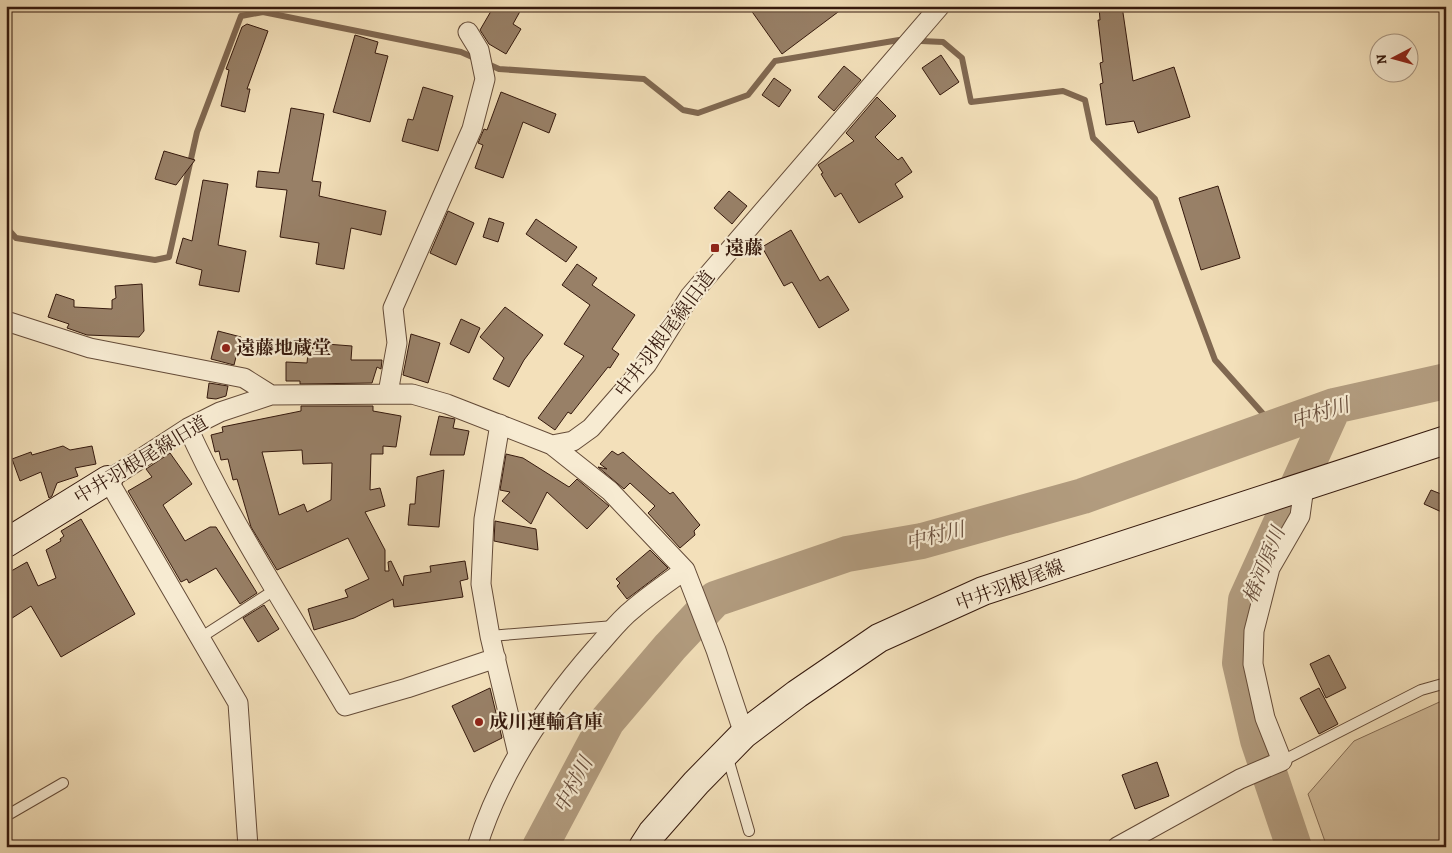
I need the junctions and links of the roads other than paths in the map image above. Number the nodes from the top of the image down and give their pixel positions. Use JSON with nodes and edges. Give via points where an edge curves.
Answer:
{"nodes":[{"id":1,"x":940,"y":6,"type":"edge"},
{"id":2,"x":468,"y":32,"type":"dead end"},
{"id":3,"x":6,"y":320,"type":"edge"},
{"id":4,"x":388,"y":393,"type":"junction"},
{"id":5,"x":271,"y":395,"type":"junction"},
{"id":6,"x":500,"y":424,"type":"junction"},
{"id":7,"x":188,"y":428,"type":"junction"},
{"id":8,"x":1446,"y":440,"type":"edge"},
{"id":9,"x":552,"y":445,"type":"junction"},
{"id":10,"x":108,"y":480,"type":"junction"},
{"id":11,"x":1304,"y":487,"type":"junction"},
{"id":12,"x":6,"y":543,"type":"edge"},
{"id":13,"x":688,"y":575,"type":"junction"},
{"id":14,"x":276,"y":589,"type":"junction"},
{"id":15,"x":616,"y":626,"type":"junction"},
{"id":16,"x":490,"y":636,"type":"junction"},
{"id":17,"x":200,"y":638,"type":"junction"},
{"id":18,"x":496,"y":658,"type":"junction"},
{"id":19,"x":1446,"y":683,"type":"edge"},
{"id":20,"x":735,"y":744,"type":"junction"},
{"id":21,"x":518,"y":754,"type":"junction"},
{"id":22,"x":1278,"y":764,"type":"junction"},
{"id":23,"x":64,"y":783,"type":"dead end"},
{"id":24,"x":6,"y":816,"type":"edge"},
{"id":25,"x":749,"y":831,"type":"dead end"},
{"id":26,"x":248,"y":847,"type":"edge"},
{"id":27,"x":477,"y":847,"type":"edge"},
{"id":28,"x":643,"y":847,"type":"edge"},
{"id":29,"x":1117,"y":847,"type":"edge"}],
"edges":[{"from":1,"to":9,"type":"street","name":"中井羽根尾線旧道","via":[[690,296],[646,364],[591,428],[573,441]]},
{"from":2,"to":4,"type":"street","via":[[479,50],[485,79],[472,129],[393,308],[397,343]]},
{"from":3,"to":5,"type":"street","via":[[90,348],[244,378]]},
{"from":4,"to":5,"type":"street","name":"中井羽根尾線旧道"},
{"from":4,"to":6,"type":"street","name":"中井羽根尾線旧道","via":[[412,394]]},
{"from":5,"to":7,"type":"street","name":"中井羽根尾線旧道","via":[[220,412]]},
{"from":6,"to":9,"type":"street","name":"中井羽根尾線旧道"},
{"from":6,"to":16,"type":"street","via":[[484,519],[481,575]]},
{"from":7,"to":10,"type":"street","name":"中井羽根尾線旧道"},
{"from":7,"to":14,"type":"street","via":[[235,522]]},
{"from":8,"to":11,"type":"main road","name":"中井羽根尾線"},
{"from":9,"to":13,"type":"street","via":[[610,492]]},
{"from":10,"to":12,"type":"main road","name":"中井羽根尾線旧道"},
{"from":10,"to":17,"type":"street"},
{"from":11,"to":20,"type":"main road","name":"中井羽根尾線","via":[[983,591],[878,638],[797,694]]},
{"from":11,"to":22,"type":"street","via":[[1300,516],[1270,568],[1254,631],[1253,664]]},
{"from":13,"to":15,"type":"street","via":[[631,610]]},
{"from":13,"to":20,"type":"street","via":[[716,650]]},
{"from":14,"to":17,"type":"lane"},
{"from":14,"to":18,"type":"street","via":[[344,706]]},
{"from":15,"to":16,"type":"lane"},
{"from":15,"to":21,"type":"street","via":[[549,706]]},
{"from":16,"to":18,"type":"street"},
{"from":17,"to":26,"type":"street","via":[[238,703]]},
{"from":18,"to":21,"type":"street"},
{"from":19,"to":22,"type":"lane","via":[[1421,690]]},
{"from":20,"to":25,"type":"lane"},
{"from":20,"to":28,"type":"main road","name":"中井羽根尾線","via":[[652,832]]},
{"from":21,"to":27,"type":"street","via":[[486,818]]},
{"from":22,"to":29,"type":"street","via":[[1240,779]]},
{"from":23,"to":24,"type":"lane"}]}
